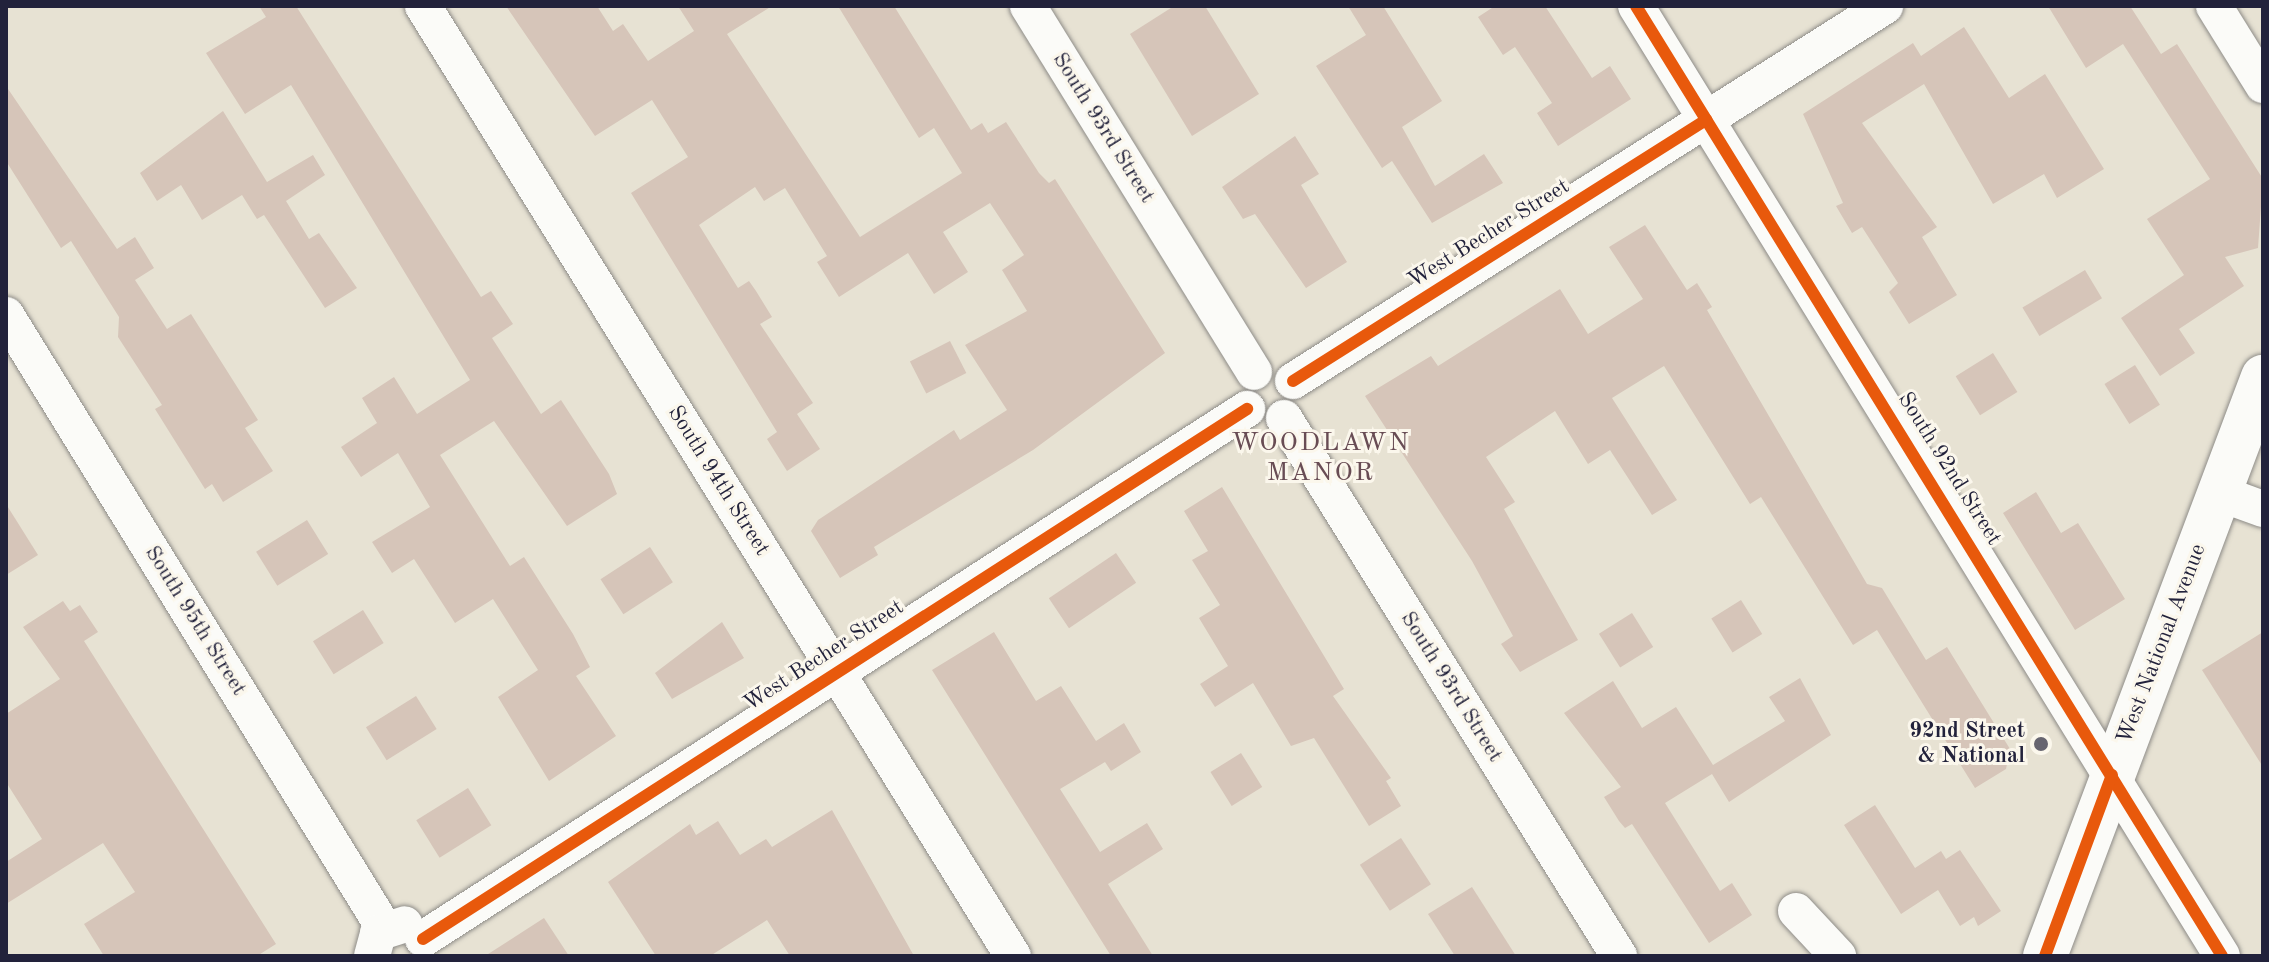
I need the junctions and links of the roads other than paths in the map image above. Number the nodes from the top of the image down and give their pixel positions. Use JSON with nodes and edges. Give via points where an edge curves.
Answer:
{"nodes":[{"id":1,"x":423,"y":6,"type":"edge"},
{"id":2,"x":1028,"y":6,"type":"edge"},
{"id":3,"x":1636,"y":6,"type":"edge"},
{"id":4,"x":1885,"y":6,"type":"edge"},
{"id":5,"x":2214,"y":6,"type":"edge"},
{"id":6,"x":2263,"y":85,"type":"edge"},
{"id":7,"x":1706,"y":120,"type":"junction"},
{"id":8,"x":6,"y":315,"type":"edge"},
{"id":9,"x":1254,"y":372,"type":"junction"},
{"id":10,"x":2263,"y":377,"type":"edge"},
{"id":11,"x":1293,"y":381,"type":"junction"},
{"id":12,"x":1247,"y":409,"type":"junction"},
{"id":13,"x":1284,"y":418,"type":"junction"},
{"id":14,"x":2219,"y":493,"type":"junction"},
{"id":15,"x":2263,"y":509,"type":"edge"},
{"id":16,"x":836,"y":671,"type":"junction"},
{"id":17,"x":2112,"y":775,"type":"junction"},
{"id":18,"x":1796,"y":911,"type":"dead end"},
{"id":19,"x":378,"y":942,"type":"edge"},
{"id":20,"x":424,"y":947,"type":"edge"},
{"id":21,"x":1013,"y":956,"type":"edge"},
{"id":22,"x":1619,"y":956,"type":"edge"},
{"id":23,"x":1838,"y":956,"type":"edge"},
{"id":24,"x":2045,"y":956,"type":"edge"},
{"id":25,"x":2222,"y":956,"type":"edge"}],
"edges":[{"from":1,"to":16,"type":"street","name":"South 94th Street"},
{"from":2,"to":9,"type":"street","name":"South 93rd Street"},
{"from":3,"to":7,"type":"street","name":"South 92nd Street"},
{"from":4,"to":7,"type":"street","name":"West Becher Street"},
{"from":5,"to":6,"type":"street"},
{"from":7,"to":11,"type":"street","name":"West Becher Street"},
{"from":7,"to":17,"type":"street","name":"South 92nd Street"},
{"from":8,"to":19,"type":"street","name":"South 95th Street"},
{"from":9,"to":11,"type":"street","via":[[1273,368]]},
{"from":9,"to":12,"type":"street","via":[[1244,385]]},
{"from":10,"to":14,"type":"main road","name":"West National Avenue"},
{"from":11,"to":13,"type":"street","via":[[1296,401]]},
{"from":12,"to":13,"type":"street","via":[[1262,421]]},
{"from":12,"to":16,"type":"street","name":"West Becher Street"},
{"from":13,"to":22,"type":"street","name":"South 93rd Street"},
{"from":14,"to":15,"type":"street"},
{"from":14,"to":17,"type":"main road","name":"West National Avenue"},
{"from":16,"to":20,"type":"street","name":"West Becher Street"},
{"from":16,"to":21,"type":"street","name":"South 94th Street"},
{"from":17,"to":24,"type":"main road","name":"West National Avenue"},
{"from":17,"to":25,"type":"street","name":"South 92nd Street"},
{"from":18,"to":23,"type":"street"},
{"from":19,"to":20,"type":"street","via":[[403,923]]}]}
